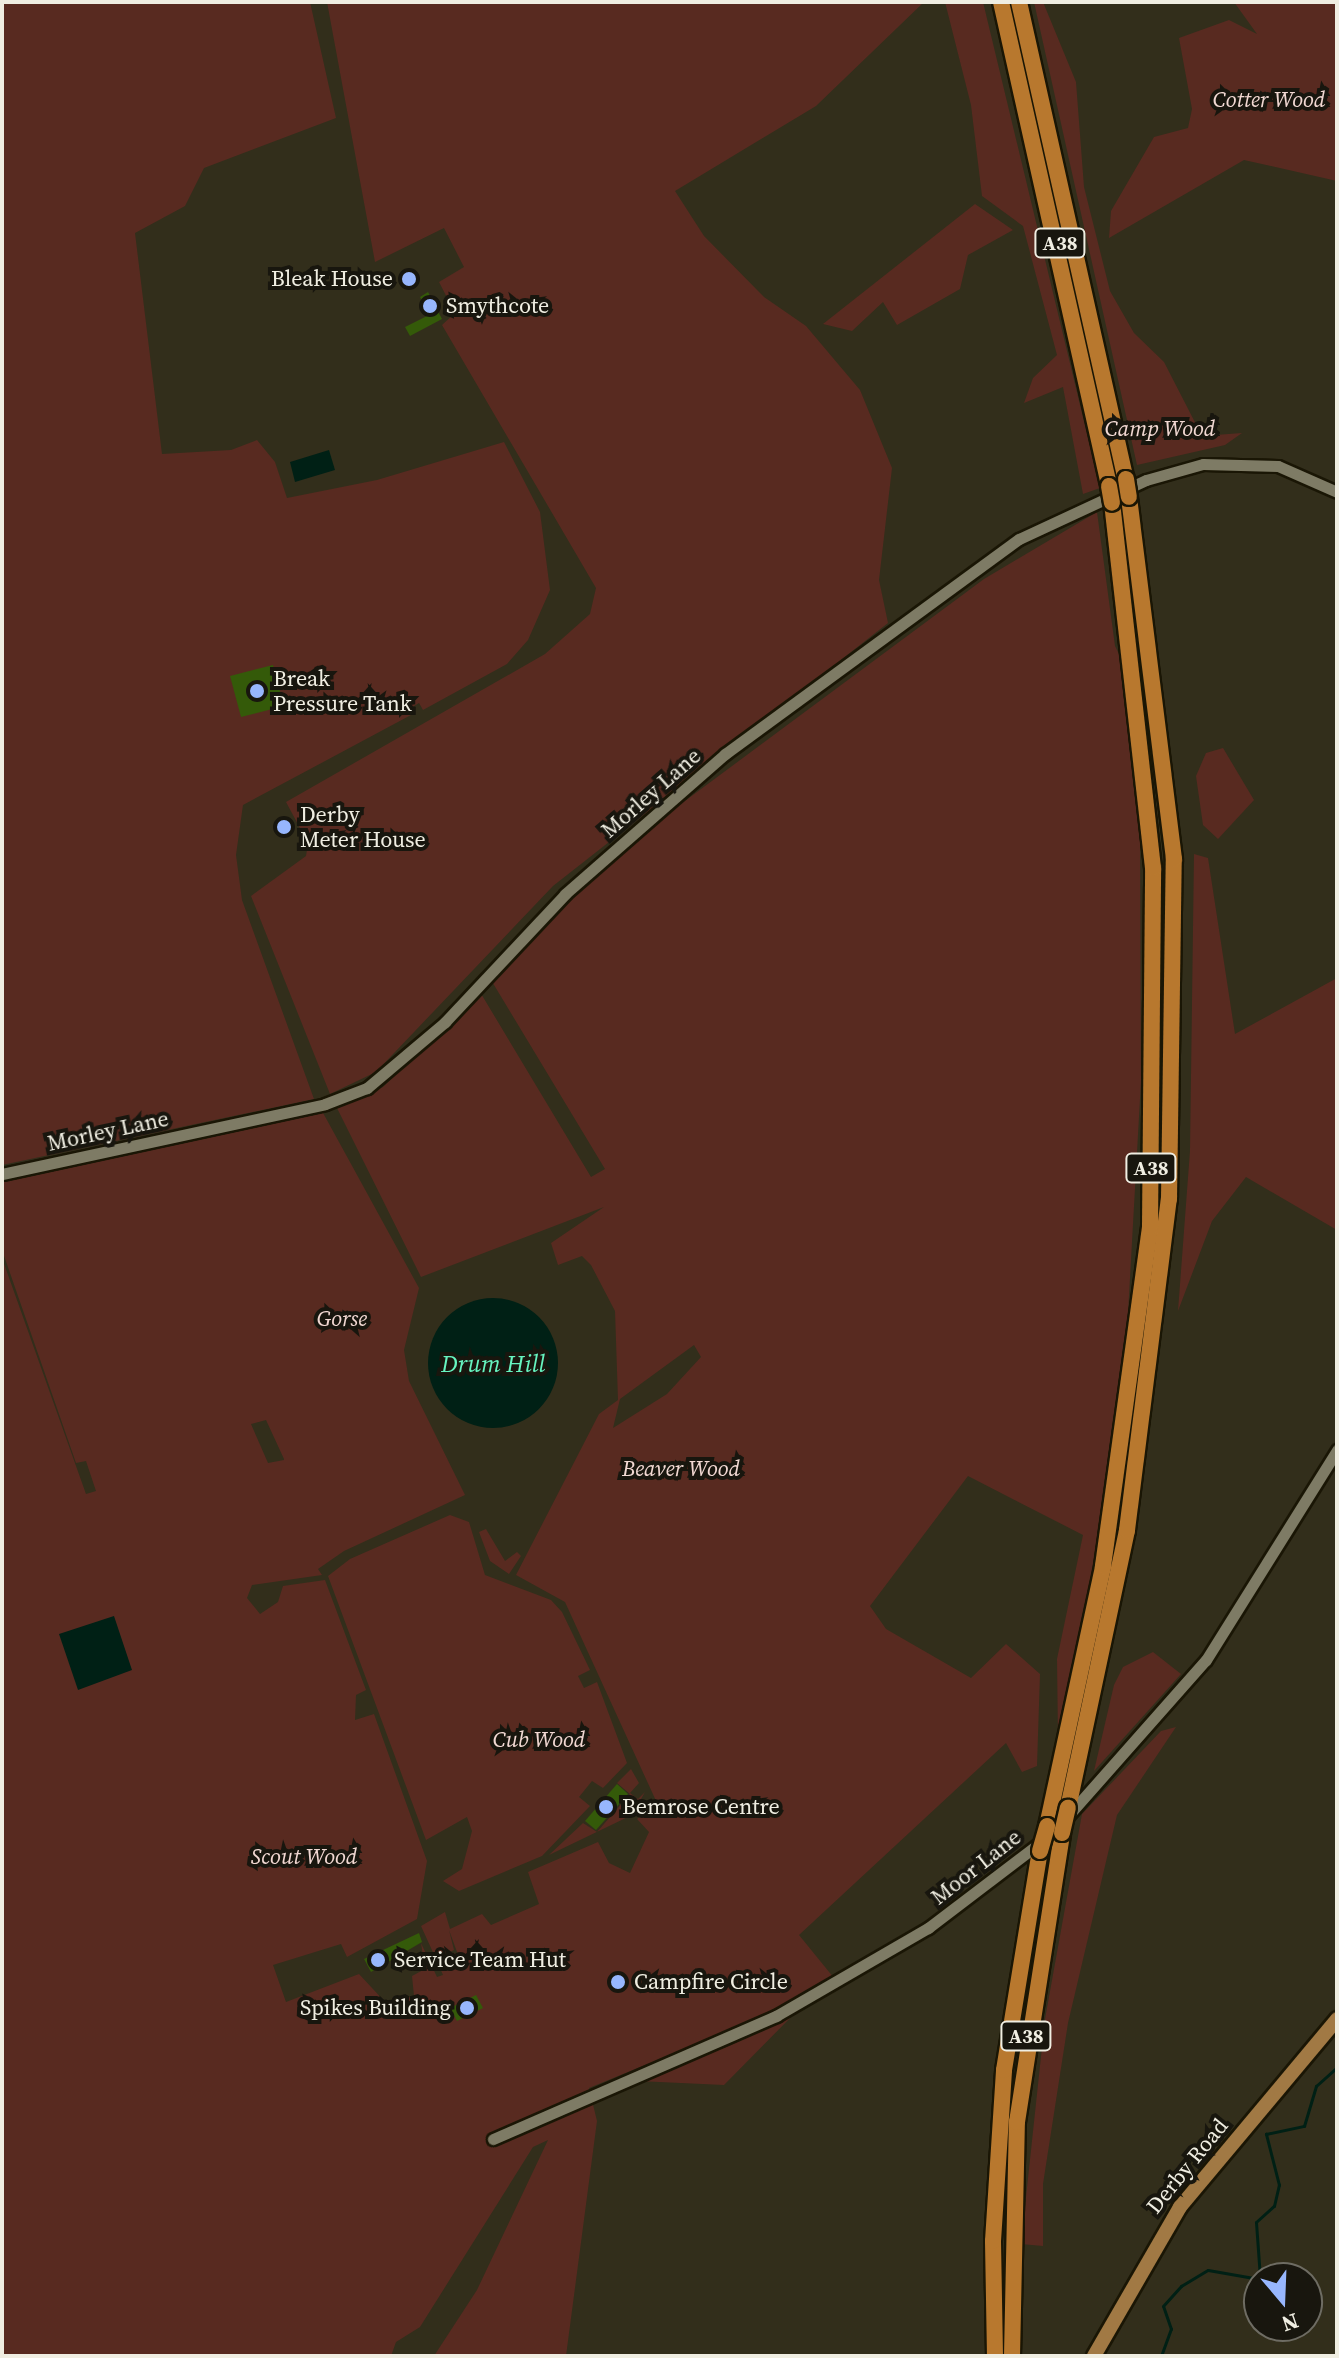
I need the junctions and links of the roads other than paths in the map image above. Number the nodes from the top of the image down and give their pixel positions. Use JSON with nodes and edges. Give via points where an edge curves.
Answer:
{"nodes":[{"id":1,"x":1001,"y":2,"type":"edge"},
{"id":2,"x":1019,"y":2,"type":"edge"},
{"id":3,"x":1337,"y":492,"type":"edge"},
{"id":4,"x":2,"y":1174,"type":"edge"},
{"id":5,"x":1337,"y":1450,"type":"edge"},
{"id":6,"x":1055,"y":1829,"type":"junction"},
{"id":7,"x":1337,"y":2019,"type":"edge"},
{"id":8,"x":493,"y":2139,"type":"dead end"},
{"id":9,"x":995,"y":2356,"type":"edge"},
{"id":10,"x":1012,"y":2356,"type":"edge"},
{"id":11,"x":1094,"y":2356,"type":"edge"}],
"edges":[{"from":1,"to":6,"type":"highway","number":"A38","bridge":true,"via":[[1112,503],[1153,868],[1150,1227],[1103,1566]]},
{"from":2,"to":6,"type":"highway","number":"A38","bridge":true,"via":[[1126,479],[1165,739],[1174,859],[1169,1199],[1127,1530],[1068,1808]]},
{"from":3,"to":4,"type":"street","name":"Morley Lane","via":[[1278,466],[1203,464],[1146,480],[1019,539],[725,754],[565,894],[445,1022],[367,1088],[325,1104]]},
{"from":5,"to":8,"type":"street","name":"Moor Lane","via":[[1206,1660],[1083,1801],[999,1877],[928,1928],[729,2040]]},
{"from":6,"to":9,"type":"highway","number":"A38","bridge":true,"via":[[1040,1851],[1004,2070],[993,2241]]},
{"from":6,"to":10,"type":"highway","number":"A38","via":[[1017,2122]]},
{"from":7,"to":11,"type":"main road","name":"Derby Road","via":[[1180,2207]]}]}
